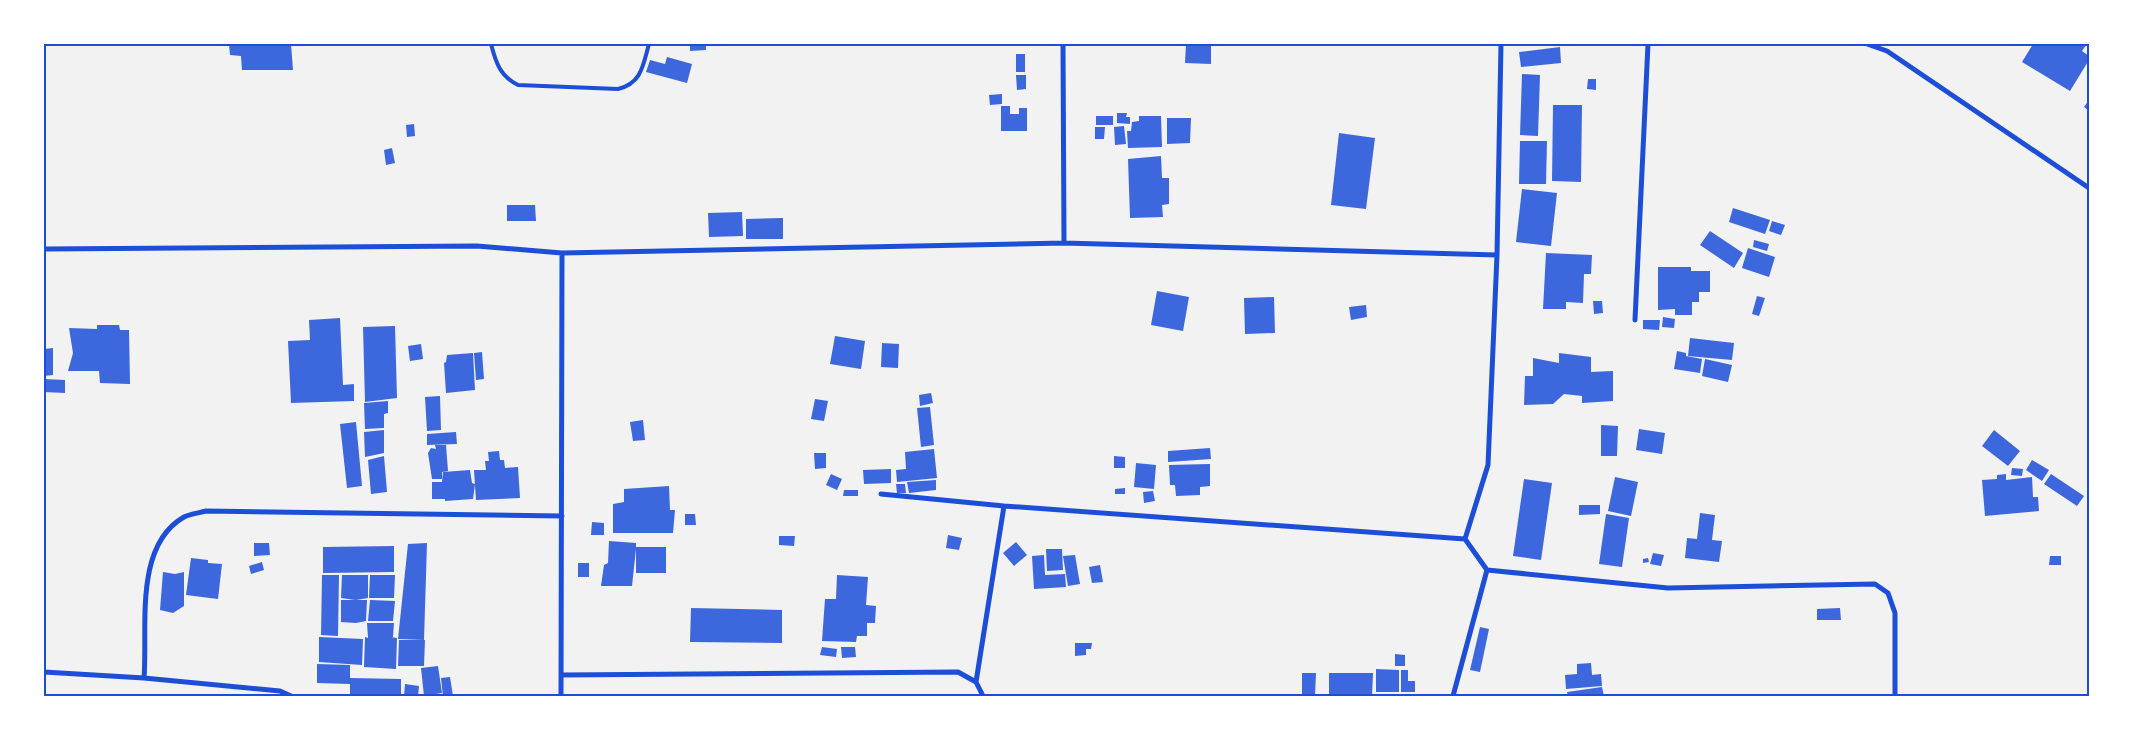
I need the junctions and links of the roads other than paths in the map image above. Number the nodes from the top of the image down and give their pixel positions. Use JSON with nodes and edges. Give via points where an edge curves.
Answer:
{"nodes":[{"id":1,"x":491,"y":44,"type":"edge"},
{"id":2,"x":649,"y":44,"type":"edge"},
{"id":3,"x":1063,"y":44,"type":"edge"},
{"id":4,"x":1501,"y":44,"type":"edge"},
{"id":5,"x":1648,"y":44,"type":"edge"},
{"id":6,"x":1867,"y":44,"type":"edge"},
{"id":7,"x":2089,"y":188,"type":"edge"},
{"id":8,"x":1064,"y":243,"type":"junction"},
{"id":9,"x":44,"y":249,"type":"edge"},
{"id":10,"x":562,"y":253,"type":"junction"},
{"id":11,"x":1497,"y":255,"type":"junction"},
{"id":12,"x":1635,"y":320,"type":"dead end"},
{"id":13,"x":881,"y":494,"type":"dead end"},
{"id":14,"x":1004,"y":506,"type":"junction"},
{"id":15,"x":562,"y":516,"type":"junction"},
{"id":16,"x":1465,"y":539,"type":"junction"},
{"id":17,"x":1487,"y":570,"type":"junction"},
{"id":18,"x":44,"y":672,"type":"edge"},
{"id":19,"x":561,"y":675,"type":"junction"},
{"id":20,"x":144,"y":678,"type":"junction"},
{"id":21,"x":976,"y":682,"type":"junction"},
{"id":22,"x":291,"y":696,"type":"edge"},
{"id":23,"x":561,"y":696,"type":"edge"},
{"id":24,"x":983,"y":696,"type":"edge"},
{"id":25,"x":1453,"y":696,"type":"edge"},
{"id":26,"x":1895,"y":696,"type":"edge"}],
"edges":[{"from":1,"to":2,"type":"lane","via":[[505,79],[518,85],[618,89],[638,79]]},
{"from":3,"to":8,"type":"street"},
{"from":4,"to":11,"type":"street"},
{"from":5,"to":12,"type":"street"},
{"from":6,"to":7,"type":"street","via":[[1887,51]]},
{"from":8,"to":10,"type":"street"},
{"from":8,"to":11,"type":"street"},
{"from":9,"to":10,"type":"street","via":[[477,246]]},
{"from":10,"to":15,"type":"street"},
{"from":11,"to":16,"type":"street","via":[[1488,466]]},
{"from":13,"to":14,"type":"street"},
{"from":14,"to":16,"type":"street"},
{"from":14,"to":21,"type":"street"},
{"from":15,"to":19,"type":"street"},
{"from":15,"to":20,"type":"street","via":[[206,511],[184,517],[163,535],[152,559],[144,612]]},
{"from":16,"to":17,"type":"street"},
{"from":17,"to":25,"type":"street"},
{"from":17,"to":26,"type":"street","via":[[1668,588],[1875,584],[1888,593],[1895,613]]},
{"from":18,"to":20,"type":"street"},
{"from":19,"to":21,"type":"street","via":[[958,672]]},
{"from":19,"to":23,"type":"street"},
{"from":20,"to":22,"type":"street","via":[[280,691]]},
{"from":21,"to":24,"type":"street"}]}
